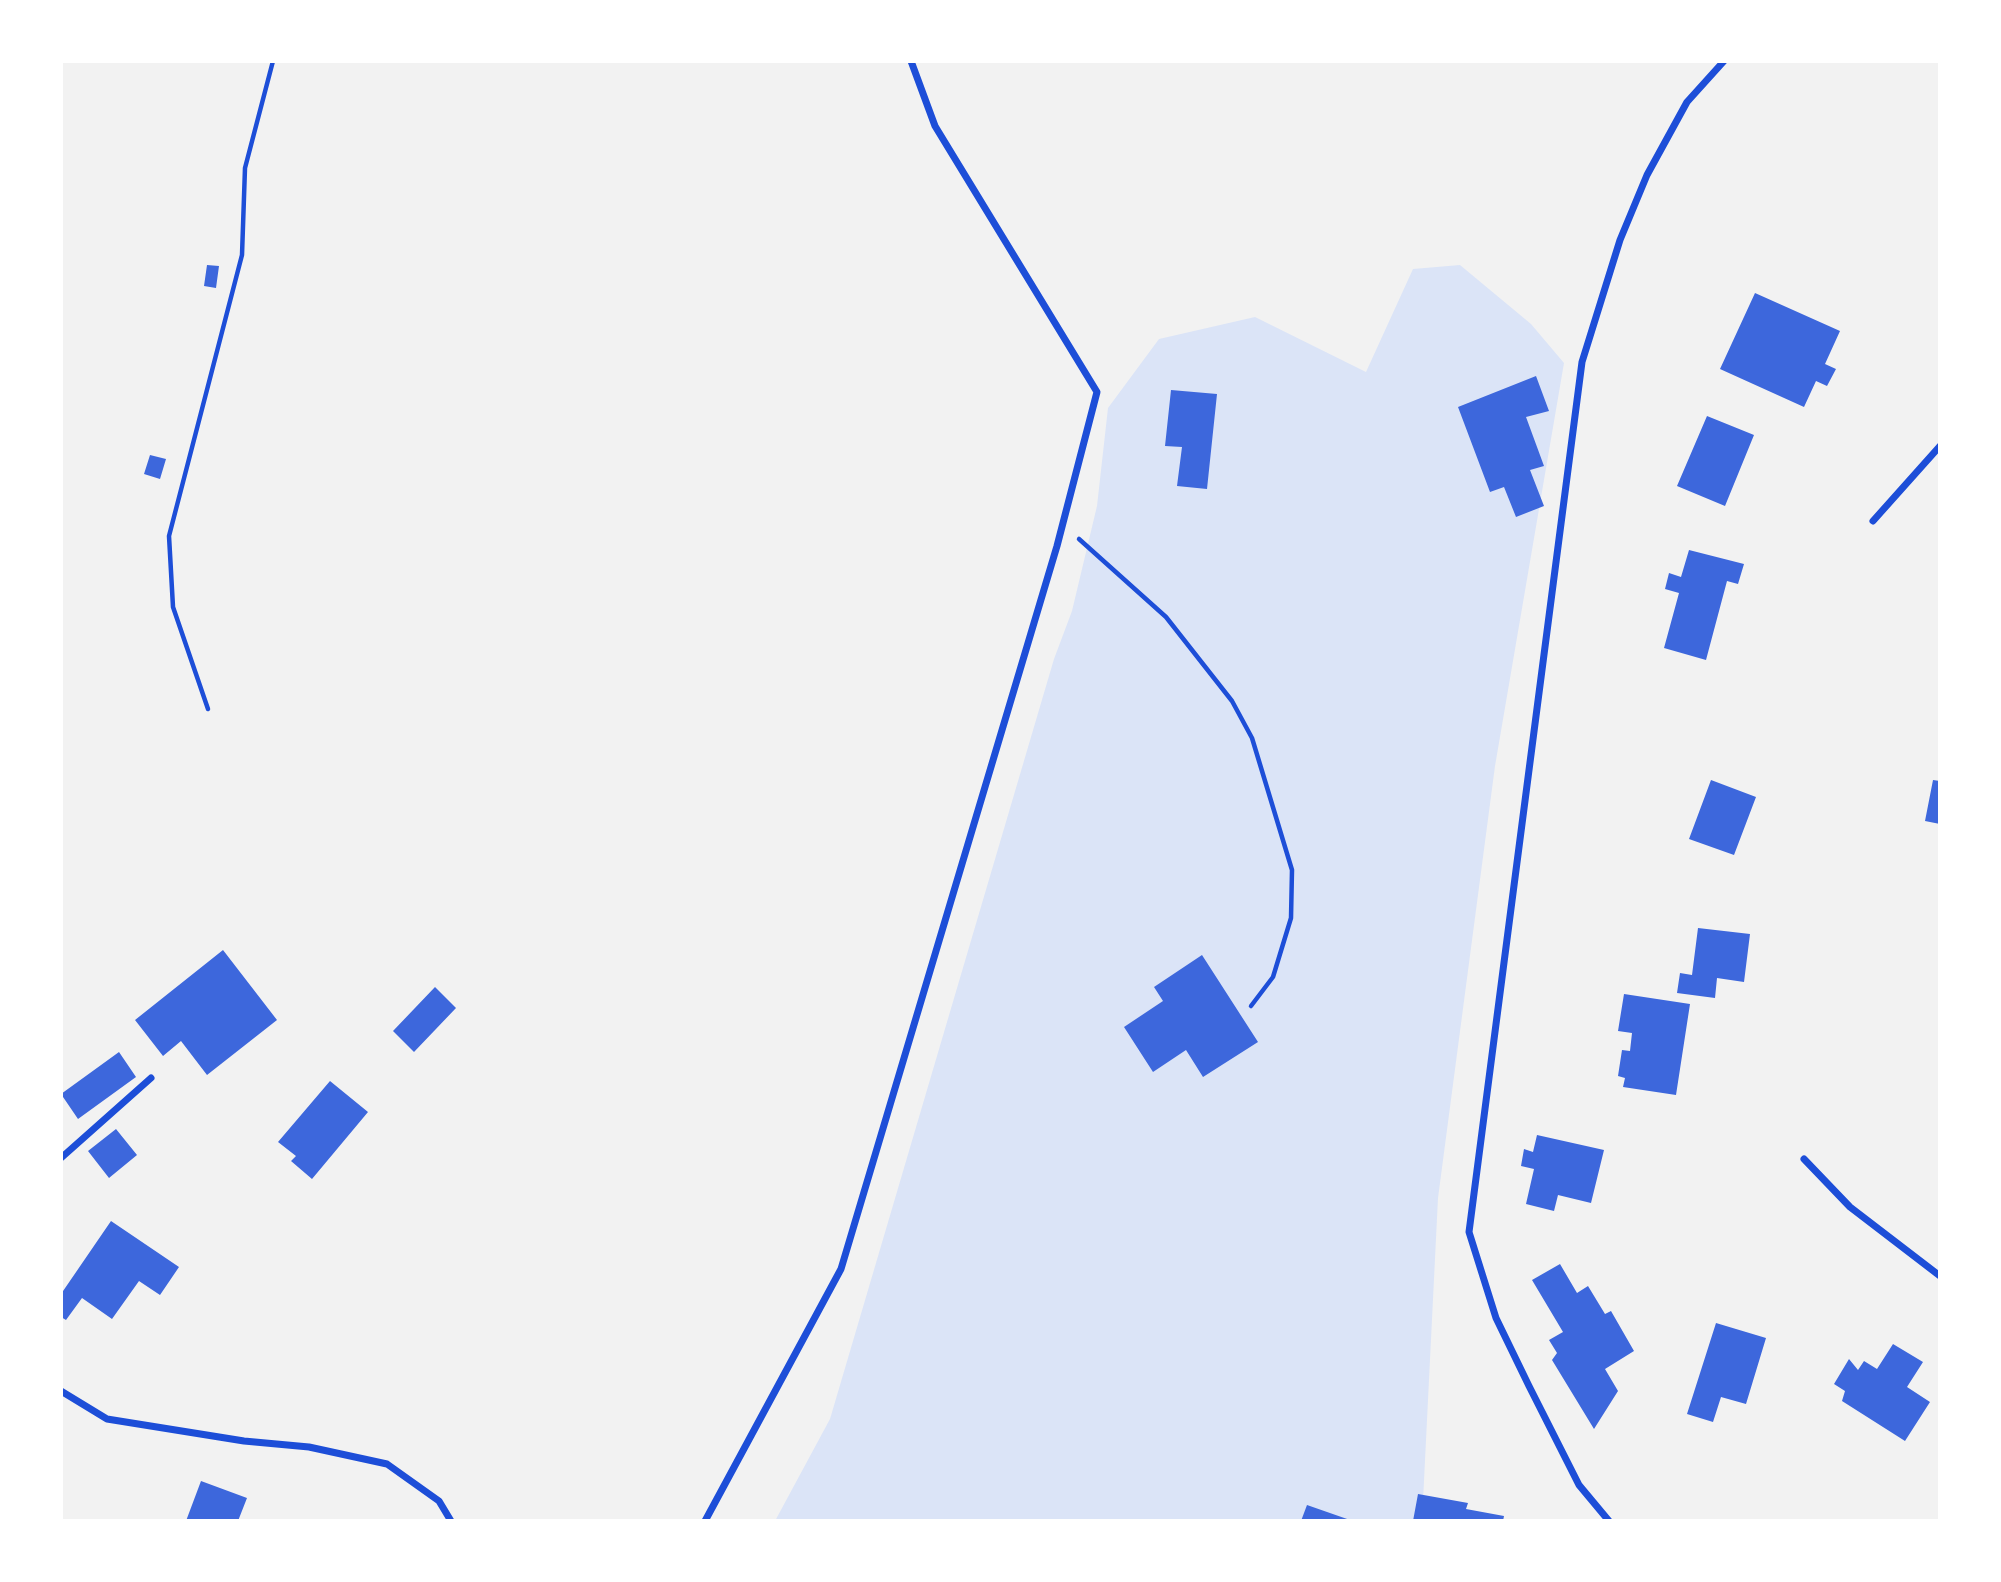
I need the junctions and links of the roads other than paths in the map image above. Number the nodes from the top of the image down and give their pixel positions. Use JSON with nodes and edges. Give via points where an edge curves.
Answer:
{"nodes":[{"id":1,"x":911,"y":61,"type":"edge"},
{"id":2,"x":1724,"y":61,"type":"edge"},
{"id":3,"x":1940,"y":446,"type":"edge"},
{"id":4,"x":1873,"y":521,"type":"dead end"},
{"id":5,"x":151,"y":1078,"type":"dead end"},
{"id":6,"x":61,"y":1158,"type":"edge"},
{"id":7,"x":1804,"y":1159,"type":"dead end"},
{"id":8,"x":1940,"y":1276,"type":"edge"},
{"id":9,"x":61,"y":1391,"type":"edge"},
{"id":10,"x":451,"y":1521,"type":"edge"},
{"id":11,"x":705,"y":1521,"type":"edge"},
{"id":12,"x":1609,"y":1521,"type":"edge"}],
"edges":[{"from":1,"to":11,"type":"street","via":[[935,126],[1097,392],[841,1269]]},
{"from":2,"to":12,"type":"street","via":[[1687,102],[1647,175],[1620,240],[1582,362],[1469,1232],[1496,1318],[1580,1485]]},
{"from":3,"to":4,"type":"street"},
{"from":5,"to":6,"type":"street"},
{"from":7,"to":8,"type":"street","via":[[1850,1207]]},
{"from":9,"to":10,"type":"street","via":[[107,1419],[309,1447],[387,1464],[439,1501]]}]}
